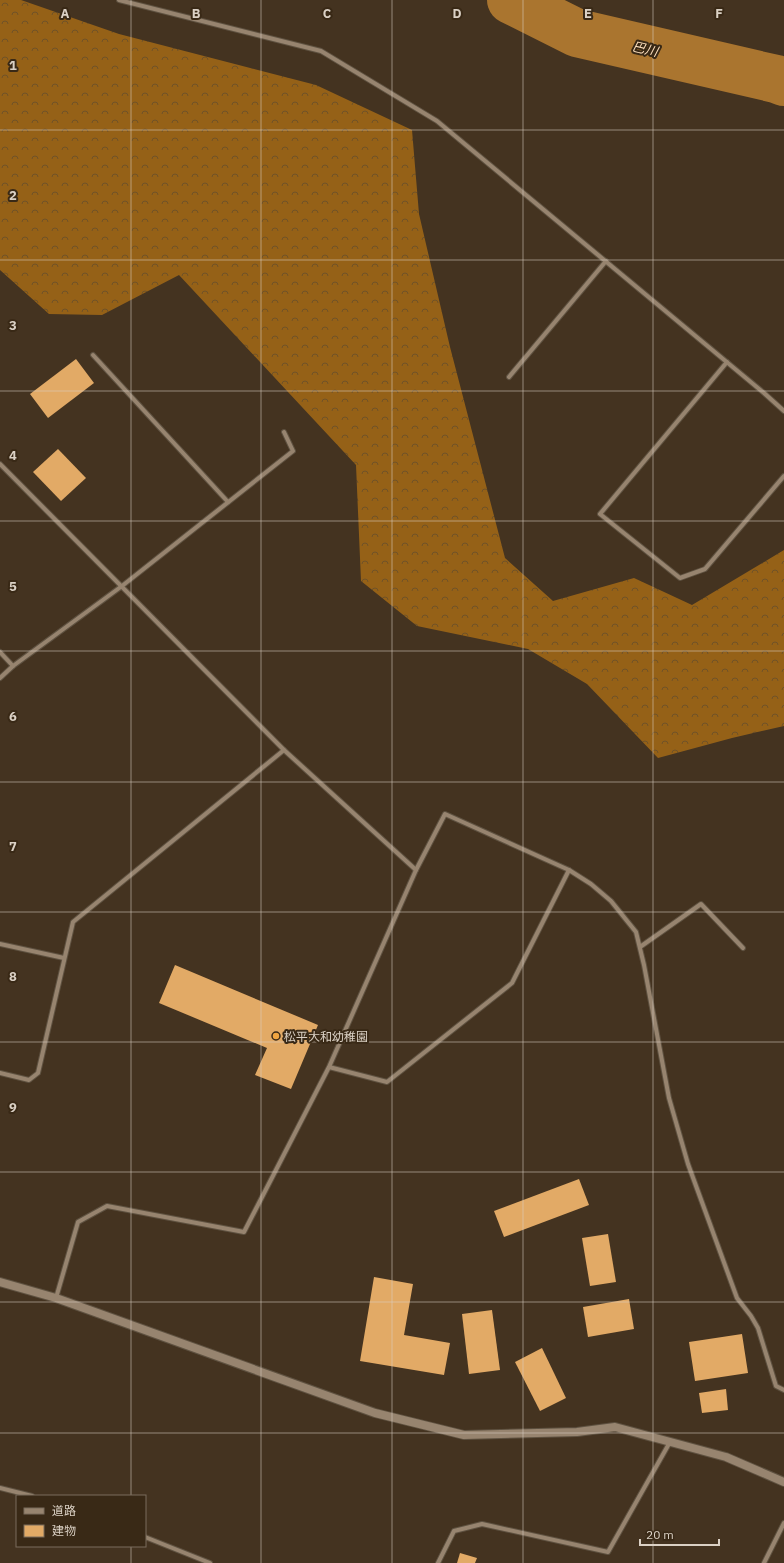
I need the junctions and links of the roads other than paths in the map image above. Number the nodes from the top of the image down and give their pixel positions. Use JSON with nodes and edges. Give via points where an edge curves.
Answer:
{"nodes":[{"id":1,"x":119,"y":0,"type":"edge"},
{"id":2,"x":606,"y":261,"type":"junction"},
{"id":3,"x":93,"y":356,"type":"dead end"},
{"id":4,"x":727,"y":362,"type":"junction"},
{"id":5,"x":509,"y":377,"type":"dead end"},
{"id":6,"x":784,"y":411,"type":"edge"},
{"id":7,"x":284,"y":432,"type":"dead end"},
{"id":8,"x":0,"y":464,"type":"edge"},
{"id":9,"x":784,"y":476,"type":"edge"},
{"id":10,"x":228,"y":502,"type":"junction"},
{"id":11,"x":122,"y":586,"type":"junction"},
{"id":12,"x":0,"y":652,"type":"edge"},
{"id":13,"x":13,"y":666,"type":"junction"},
{"id":14,"x":0,"y":678,"type":"edge"},
{"id":15,"x":284,"y":750,"type":"junction"},
{"id":16,"x":416,"y":870,"type":"junction"},
{"id":17,"x":569,"y":870,"type":"junction"},
{"id":18,"x":0,"y":944,"type":"edge"},
{"id":19,"x":640,"y":947,"type":"junction"},
{"id":20,"x":743,"y":948,"type":"dead end"},
{"id":21,"x":64,"y":958,"type":"junction"},
{"id":22,"x":329,"y":1067,"type":"junction"},
{"id":23,"x":0,"y":1073,"type":"edge"},
{"id":24,"x":0,"y":1282,"type":"edge"},
{"id":25,"x":56,"y":1298,"type":"junction"},
{"id":26,"x":784,"y":1390,"type":"edge"},
{"id":27,"x":670,"y":1442,"type":"junction"},
{"id":28,"x":784,"y":1482,"type":"edge"},
{"id":29,"x":0,"y":1488,"type":"edge"},
{"id":30,"x":28,"y":1495,"type":"edge"},
{"id":31,"x":784,"y":1523,"type":"edge"},
{"id":32,"x":146,"y":1537,"type":"edge"},
{"id":33,"x":210,"y":1563,"type":"edge"},
{"id":34,"x":438,"y":1563,"type":"edge"},
{"id":35,"x":764,"y":1563,"type":"edge"}],
"edges":[{"from":1,"to":2,"type":"street","via":[[321,51],[437,121]]},
{"from":2,"to":4,"type":"street"},
{"from":2,"to":5,"type":"street"},
{"from":3,"to":10,"type":"street"},
{"from":4,"to":6,"type":"street"},
{"from":4,"to":9,"type":"street","via":[[600,514],[680,578],[705,569]]},
{"from":7,"to":10,"type":"street","via":[[293,451]]},
{"from":8,"to":11,"type":"street"},
{"from":10,"to":11,"type":"street"},
{"from":11,"to":13,"type":"street"},
{"from":11,"to":15,"type":"street"},
{"from":12,"to":13,"type":"street"},
{"from":13,"to":14,"type":"street"},
{"from":15,"to":16,"type":"street"},
{"from":15,"to":21,"type":"street","via":[[73,922]]},
{"from":16,"to":17,"type":"street","via":[[445,814]]},
{"from":16,"to":22,"type":"street"},
{"from":17,"to":19,"type":"street","via":[[611,901],[636,932]]},
{"from":17,"to":22,"type":"street","via":[[512,983],[387,1082]]},
{"from":18,"to":21,"type":"street"},
{"from":19,"to":20,"type":"street","via":[[701,904]]},
{"from":19,"to":26,"type":"street","via":[[669,1098],[688,1164],[737,1298],[758,1328],[776,1386]]},
{"from":21,"to":23,"type":"street","via":[[38,1072],[29,1080]]},
{"from":22,"to":25,"type":"street","via":[[244,1232],[107,1206],[78,1222]]},
{"from":24,"to":25,"type":"street"},
{"from":25,"to":27,"type":"street","via":[[375,1413],[464,1435],[577,1432],[615,1427]]},
{"from":27,"to":28,"type":"street","via":[[726,1457]]},
{"from":27,"to":34,"type":"street","via":[[608,1552],[482,1524],[454,1531]]},
{"from":29,"to":30,"type":"street"},
{"from":31,"to":35,"type":"street"},
{"from":32,"to":33,"type":"street"}]}
